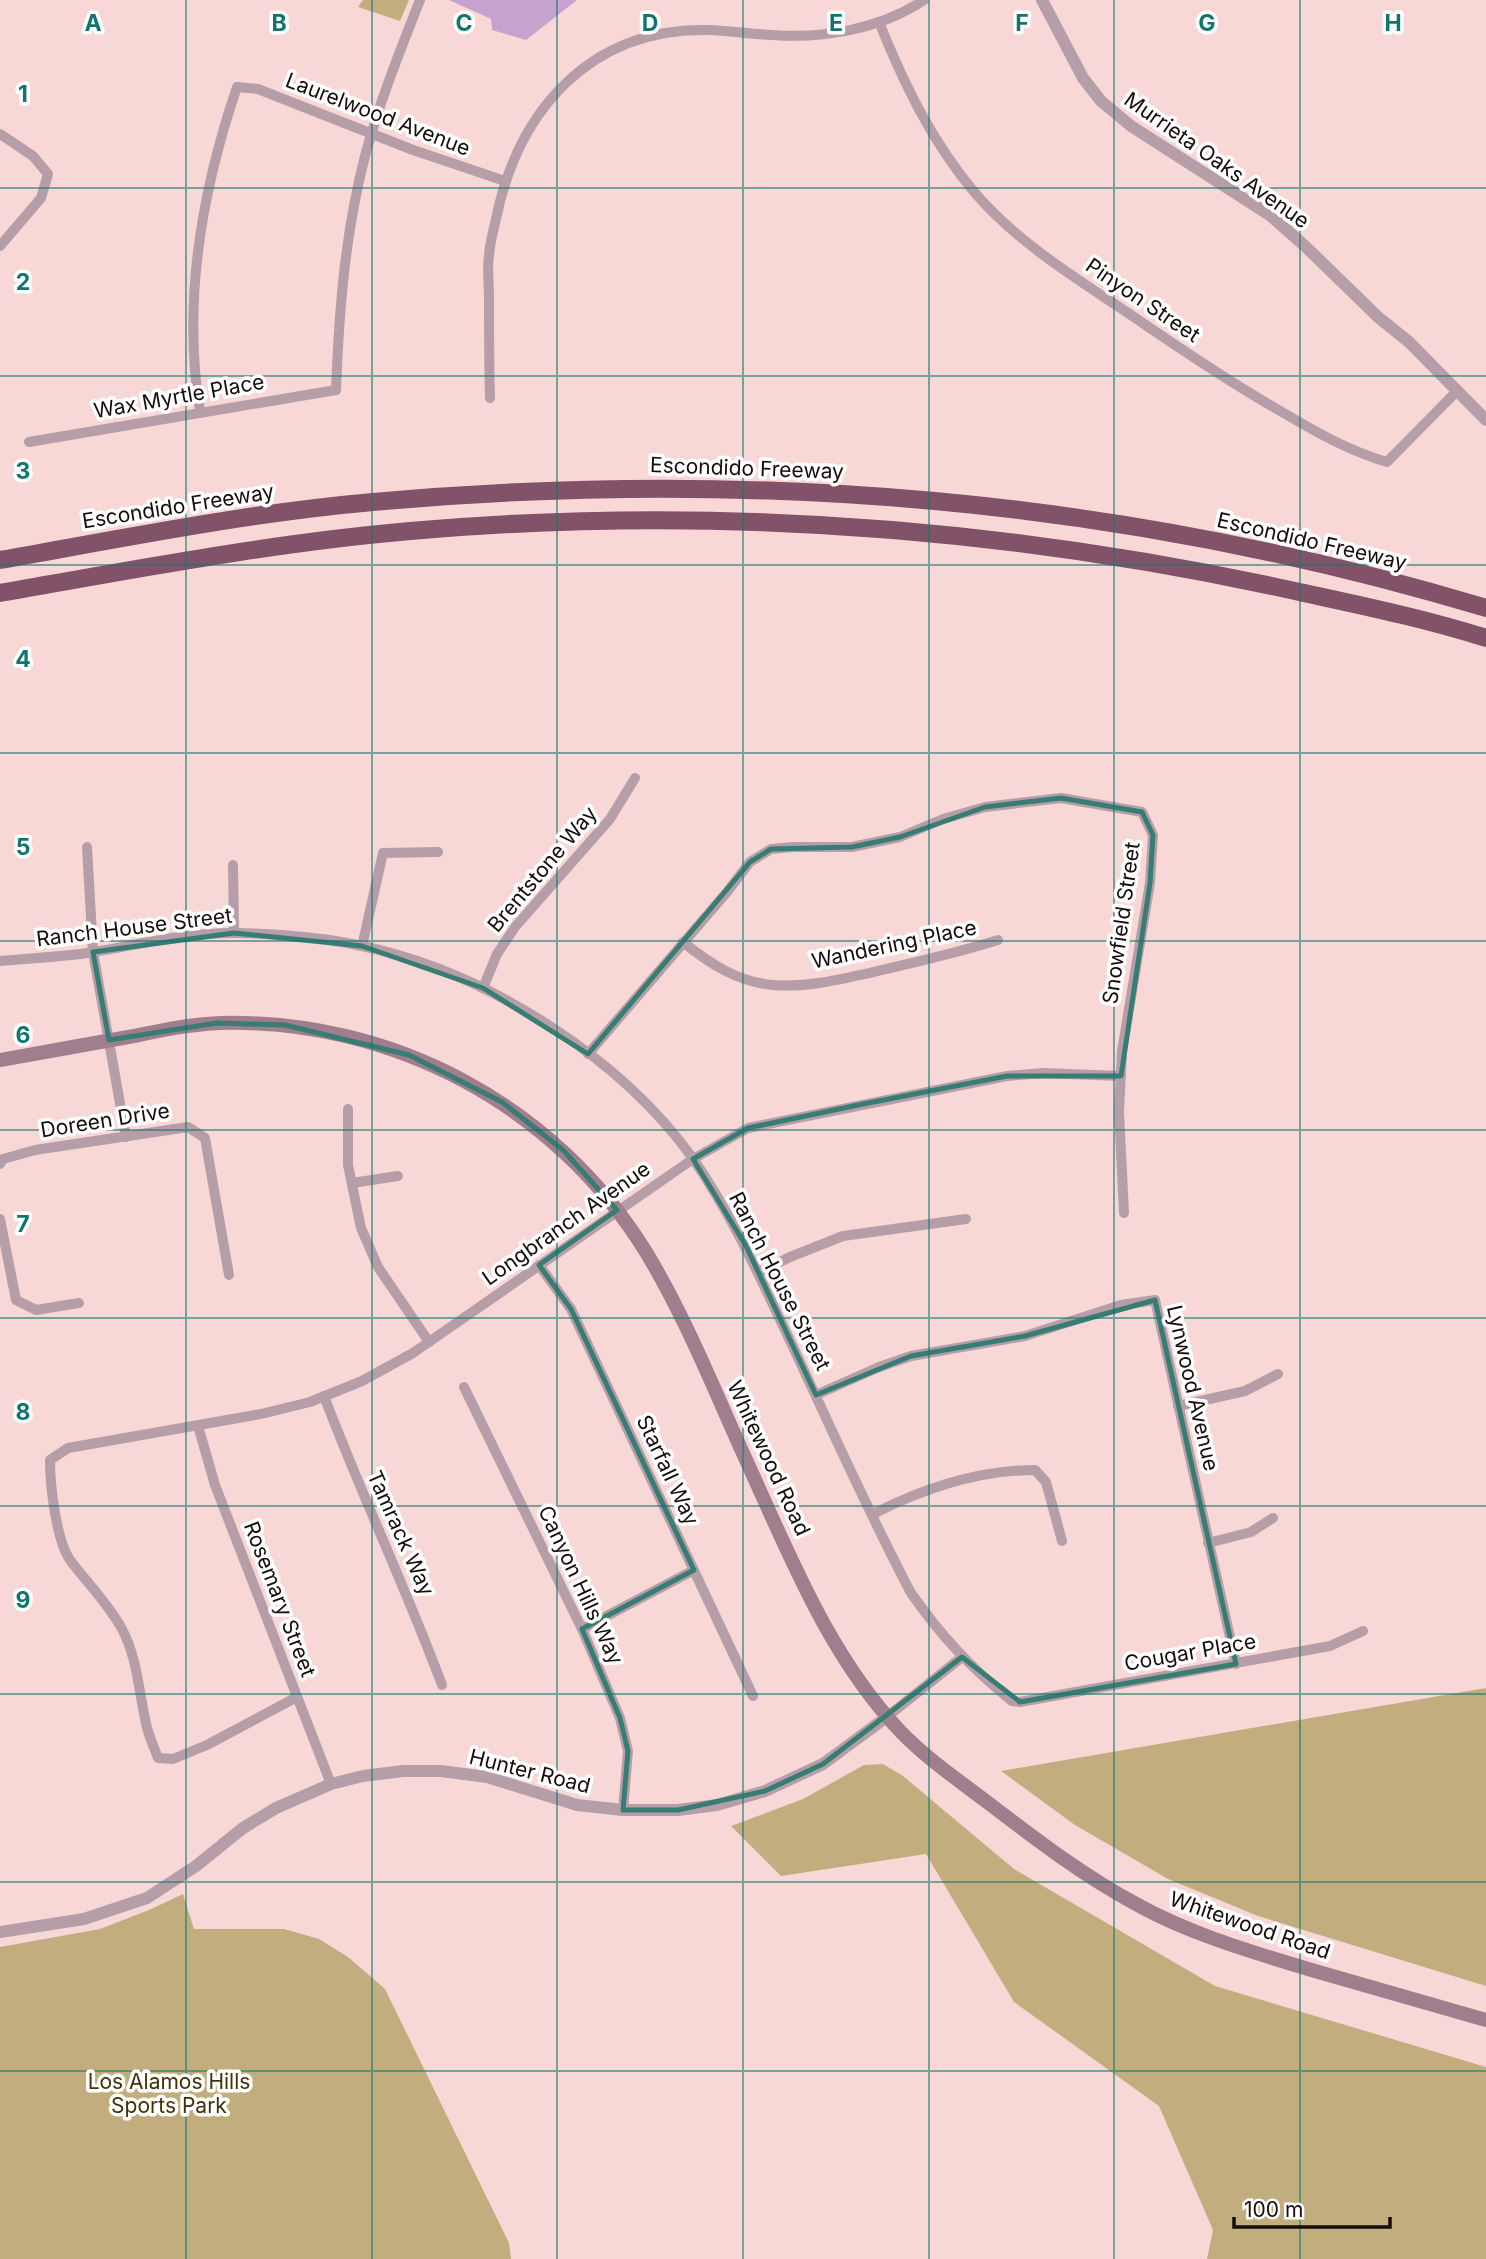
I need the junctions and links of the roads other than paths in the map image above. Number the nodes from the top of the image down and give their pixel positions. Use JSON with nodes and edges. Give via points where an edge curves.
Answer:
{"nodes":[{"id":1,"x":420,"y":0,"type":"edge"},
{"id":2,"x":924,"y":0,"type":"edge"},
{"id":3,"x":1042,"y":0,"type":"edge"},
{"id":4,"x":879,"y":22,"type":"junction"},
{"id":5,"x":0,"y":134,"type":"edge"},
{"id":6,"x":371,"y":134,"type":"junction"},
{"id":7,"x":505,"y":181,"type":"junction"},
{"id":8,"x":0,"y":246,"type":"edge"},
{"id":9,"x":1458,"y":390,"type":"junction"},
{"id":10,"x":490,"y":398,"type":"dead end"},
{"id":11,"x":200,"y":411,"type":"junction"},
{"id":12,"x":1486,"y":420,"type":"edge"},
{"id":13,"x":29,"y":442,"type":"dead end"},
{"id":14,"x":0,"y":560,"type":"edge"},
{"id":15,"x":0,"y":593,"type":"edge"},
{"id":16,"x":1486,"y":608,"type":"edge"},
{"id":17,"x":1486,"y":638,"type":"edge"},
{"id":18,"x":635,"y":778,"type":"dead end"},
{"id":19,"x":87,"y":847,"type":"dead end"},
{"id":20,"x":438,"y":852,"type":"dead end"},
{"id":21,"x":233,"y":865,"type":"dead end"},
{"id":22,"x":234,"y":933,"type":"junction"},
{"id":23,"x":998,"y":940,"type":"dead end"},
{"id":24,"x":683,"y":942,"type":"junction"},
{"id":25,"x":362,"y":946,"type":"junction"},
{"id":26,"x":93,"y":952,"type":"junction"},
{"id":27,"x":0,"y":961,"type":"edge"},
{"id":28,"x":482,"y":988,"type":"junction"},
{"id":29,"x":109,"y":1040,"type":"junction"},
{"id":30,"x":588,"y":1054,"type":"junction"},
{"id":31,"x":0,"y":1060,"type":"edge"},
{"id":32,"x":1121,"y":1076,"type":"junction"},
{"id":33,"x":348,"y":1109,"type":"dead end"},
{"id":34,"x":126,"y":1137,"type":"junction"},
{"id":35,"x":693,"y":1159,"type":"junction"},
{"id":36,"x":0,"y":1164,"type":"edge"},
{"id":37,"x":398,"y":1176,"type":"dead end"},
{"id":38,"x":352,"y":1183,"type":"junction"},
{"id":39,"x":617,"y":1210,"type":"junction"},
{"id":40,"x":1124,"y":1213,"type":"dead end"},
{"id":41,"x":0,"y":1219,"type":"edge"},
{"id":42,"x":966,"y":1219,"type":"dead end"},
{"id":43,"x":539,"y":1265,"type":"junction"},
{"id":44,"x":758,"y":1273,"type":"junction"},
{"id":45,"x":229,"y":1275,"type":"dead end"},
{"id":46,"x":79,"y":1303,"type":"dead end"},
{"id":47,"x":429,"y":1342,"type":"junction"},
{"id":48,"x":1278,"y":1374,"type":"dead end"},
{"id":49,"x":464,"y":1387,"type":"dead end"},
{"id":50,"x":816,"y":1395,"type":"junction"},
{"id":51,"x":324,"y":1396,"type":"junction"},
{"id":52,"x":1178,"y":1406,"type":"junction"},
{"id":53,"x":198,"y":1426,"type":"junction"},
{"id":54,"x":873,"y":1514,"type":"junction"},
{"id":55,"x":1273,"y":1518,"type":"dead end"},
{"id":56,"x":1062,"y":1541,"type":"dead end"},
{"id":57,"x":1208,"y":1543,"type":"junction"},
{"id":58,"x":694,"y":1570,"type":"junction"},
{"id":59,"x":582,"y":1629,"type":"junction"},
{"id":60,"x":1363,"y":1631,"type":"dead end"},
{"id":61,"x":962,"y":1657,"type":"junction"},
{"id":62,"x":1236,"y":1664,"type":"junction"},
{"id":63,"x":442,"y":1685,"type":"dead end"},
{"id":64,"x":753,"y":1696,"type":"dead end"},
{"id":65,"x":297,"y":1697,"type":"junction"},
{"id":66,"x":1020,"y":1702,"type":"joint"},
{"id":67,"x":888,"y":1716,"type":"junction"},
{"id":68,"x":331,"y":1784,"type":"junction"},
{"id":69,"x":623,"y":1810,"type":"junction"},
{"id":70,"x":0,"y":1932,"type":"edge"},
{"id":71,"x":1486,"y":2020,"type":"edge"}],
"edges":[{"from":1,"to":6,"type":"street"},
{"from":2,"to":4,"type":"street"},
{"from":3,"to":9,"type":"street","name":"Murrieta Oaks Avenue","via":[[1083,78],[1101,101],[1131,126],[1271,216]]},
{"from":4,"to":7,"type":"street","via":[[815,35],[681,31],[621,46],[570,79],[546,103],[528,128]]},
{"from":4,"to":9,"type":"street","name":"Pinyon Street","via":[[922,117],[994,213],[1055,263],[1245,390],[1324,436],[1387,462]]},
{"from":5,"to":8,"type":"street","via":[[33,156],[48,174],[41,198]]},
{"from":6,"to":7,"type":"street","name":"Laurelwood Avenue"},
{"from":6,"to":11,"type":"street","name":"Wax Myrtle Place","via":[[346,248],[336,390]]},
{"from":6,"to":11,"type":"street","name":"Laurelwood Avenue","via":[[258,89],[237,87],[213,166],[199,241],[194,346]]},
{"from":7,"to":10,"type":"street","via":[[489,255]]},
{"from":9,"to":12,"type":"street","name":"Murrieta Oaks Avenue"},
{"from":11,"to":13,"type":"street","name":"Wax Myrtle Place"},
{"from":14,"to":16,"type":"highway","name":"Escondido Freeway","via":[[370,502],[590,488],[735,488],[884,495],[1128,524],[1321,565]]},
{"from":15,"to":17,"type":"highway","via":[[247,550],[409,531],[630,520],[762,522],[905,530],[1092,552],[1238,578],[1406,615]]},
{"from":18,"to":28,"type":"street","name":"Brentstone Way","via":[[610,819],[515,927]]},
{"from":19,"to":26,"type":"street"},
{"from":20,"to":25,"type":"street","via":[[383,853]]},
{"from":21,"to":22,"type":"street"},
{"from":22,"to":25,"type":"street","name":"Ranch House Street"},
{"from":22,"to":26,"type":"street","name":"Ranch House Street"},
{"from":23,"to":24,"type":"street","name":"Wandering Place","via":[[828,982],[773,985],[725,971]]},
{"from":24,"to":30,"type":"street"},
{"from":24,"to":32,"type":"street","name":"Snowfield Street","via":[[750,862],[771,849],[852,846],[900,837],[985,807],[1061,798],[1142,812],[1153,835],[1150,883]]},
{"from":25,"to":28,"type":"street","name":"Ranch House Street","via":[[427,965]]},
{"from":26,"to":27,"type":"street","name":"Ranch House Street"},
{"from":26,"to":29,"type":"street"},
{"from":28,"to":30,"type":"street","name":"Ranch House Street","via":[[537,1018]]},
{"from":29,"to":31,"type":"main road","name":"Whitewood Road"},
{"from":29,"to":34,"type":"street"},
{"from":29,"to":39,"type":"main road","name":"Whitewood Road","via":[[183,1027],[254,1023],[320,1030],[378,1044],[447,1071],[523,1117],[581,1168]]},
{"from":30,"to":35,"type":"street","name":"Ranch House Street","via":[[648,1106]]},
{"from":32,"to":35,"type":"street","name":"Longbranch Avenue","via":[[1007,1076],[748,1128]]},
{"from":32,"to":40,"type":"street","name":"Snowfield Street"},
{"from":33,"to":38,"type":"street"},
{"from":34,"to":36,"type":"street","name":"Doreen Drive","via":[[35,1150],[3,1158]]},
{"from":34,"to":45,"type":"street","name":"Doreen Drive","via":[[188,1127],[205,1138]]},
{"from":35,"to":39,"type":"street","name":"Longbranch Avenue"},
{"from":35,"to":44,"type":"street","name":"Ranch House Street"},
{"from":37,"to":38,"type":"street"},
{"from":38,"to":47,"type":"street","via":[[361,1228],[378,1267]]},
{"from":39,"to":43,"type":"street","name":"Longbranch Avenue"},
{"from":39,"to":67,"type":"main road","name":"Whitewood Road","via":[[669,1295],[817,1611],[851,1668]]},
{"from":41,"to":46,"type":"street","via":[[16,1300],[36,1310]]},
{"from":42,"to":44,"type":"street","via":[[843,1236]]},
{"from":43,"to":47,"type":"street","name":"Longbranch Avenue"},
{"from":43,"to":58,"type":"street","name":"Starfall Way","via":[[571,1309]]},
{"from":44,"to":50,"type":"street","name":"Ranch House Street"},
{"from":47,"to":51,"type":"street","name":"Longbranch Avenue","via":[[362,1381]]},
{"from":48,"to":52,"type":"street","via":[[1245,1391]]},
{"from":49,"to":59,"type":"street","name":"Canyon Hills Way"},
{"from":50,"to":52,"type":"street","name":"Lynwood Avenue","via":[[911,1356],[1025,1336],[1155,1300]]},
{"from":50,"to":54,"type":"street","name":"Ranch House Street"},
{"from":51,"to":53,"type":"street","name":"Longbranch Avenue"},
{"from":51,"to":63,"type":"street","name":"Tamrack Way"},
{"from":52,"to":57,"type":"street","name":"Lynwood Avenue"},
{"from":53,"to":65,"type":"street","name":"Rosemary Street","via":[[215,1485]]},
{"from":53,"to":65,"type":"street","name":"Longbranch Avenue","via":[[68,1448],[50,1460],[50,1481],[68,1558],[123,1630],[158,1758],[173,1759],[207,1745]]},
{"from":54,"to":56,"type":"street","via":[[946,1484],[1035,1470],[1046,1482]]},
{"from":54,"to":61,"type":"street","name":"Ranch House Street","via":[[911,1593]]},
{"from":55,"to":57,"type":"street","via":[[1251,1532]]},
{"from":57,"to":62,"type":"street","name":"Lynwood Avenue"},
{"from":58,"to":59,"type":"street"},
{"from":58,"to":64,"type":"street","name":"Starfall Way"},
{"from":59,"to":69,"type":"street","name":"Canyon Hills Way","via":[[620,1717],[628,1751]]},
{"from":60,"to":62,"type":"street","name":"Cougar Place","via":[[1329,1646]]},
{"from":61,"to":66,"type":"street","name":"Ranch House Street","via":[[1012,1701]]},
{"from":61,"to":67,"type":"street","name":"Hunter Road"},
{"from":62,"to":66,"type":"street","name":"Cougar Place"},
{"from":65,"to":68,"type":"street","name":"Rosemary Street"},
{"from":67,"to":69,"type":"street","name":"Hunter Road","via":[[823,1764],[765,1791],[717,1805]]},
{"from":67,"to":71,"type":"main road","name":"Whitewood Road","via":[[921,1750],[1040,1844],[1138,1906],[1254,1953]]},
{"from":68,"to":69,"type":"street","name":"Hunter Road","via":[[403,1771],[441,1771],[487,1777],[577,1805]]},
{"from":68,"to":70,"type":"street","name":"Hunter Road","via":[[243,1828],[147,1898],[84,1919]]}]}
